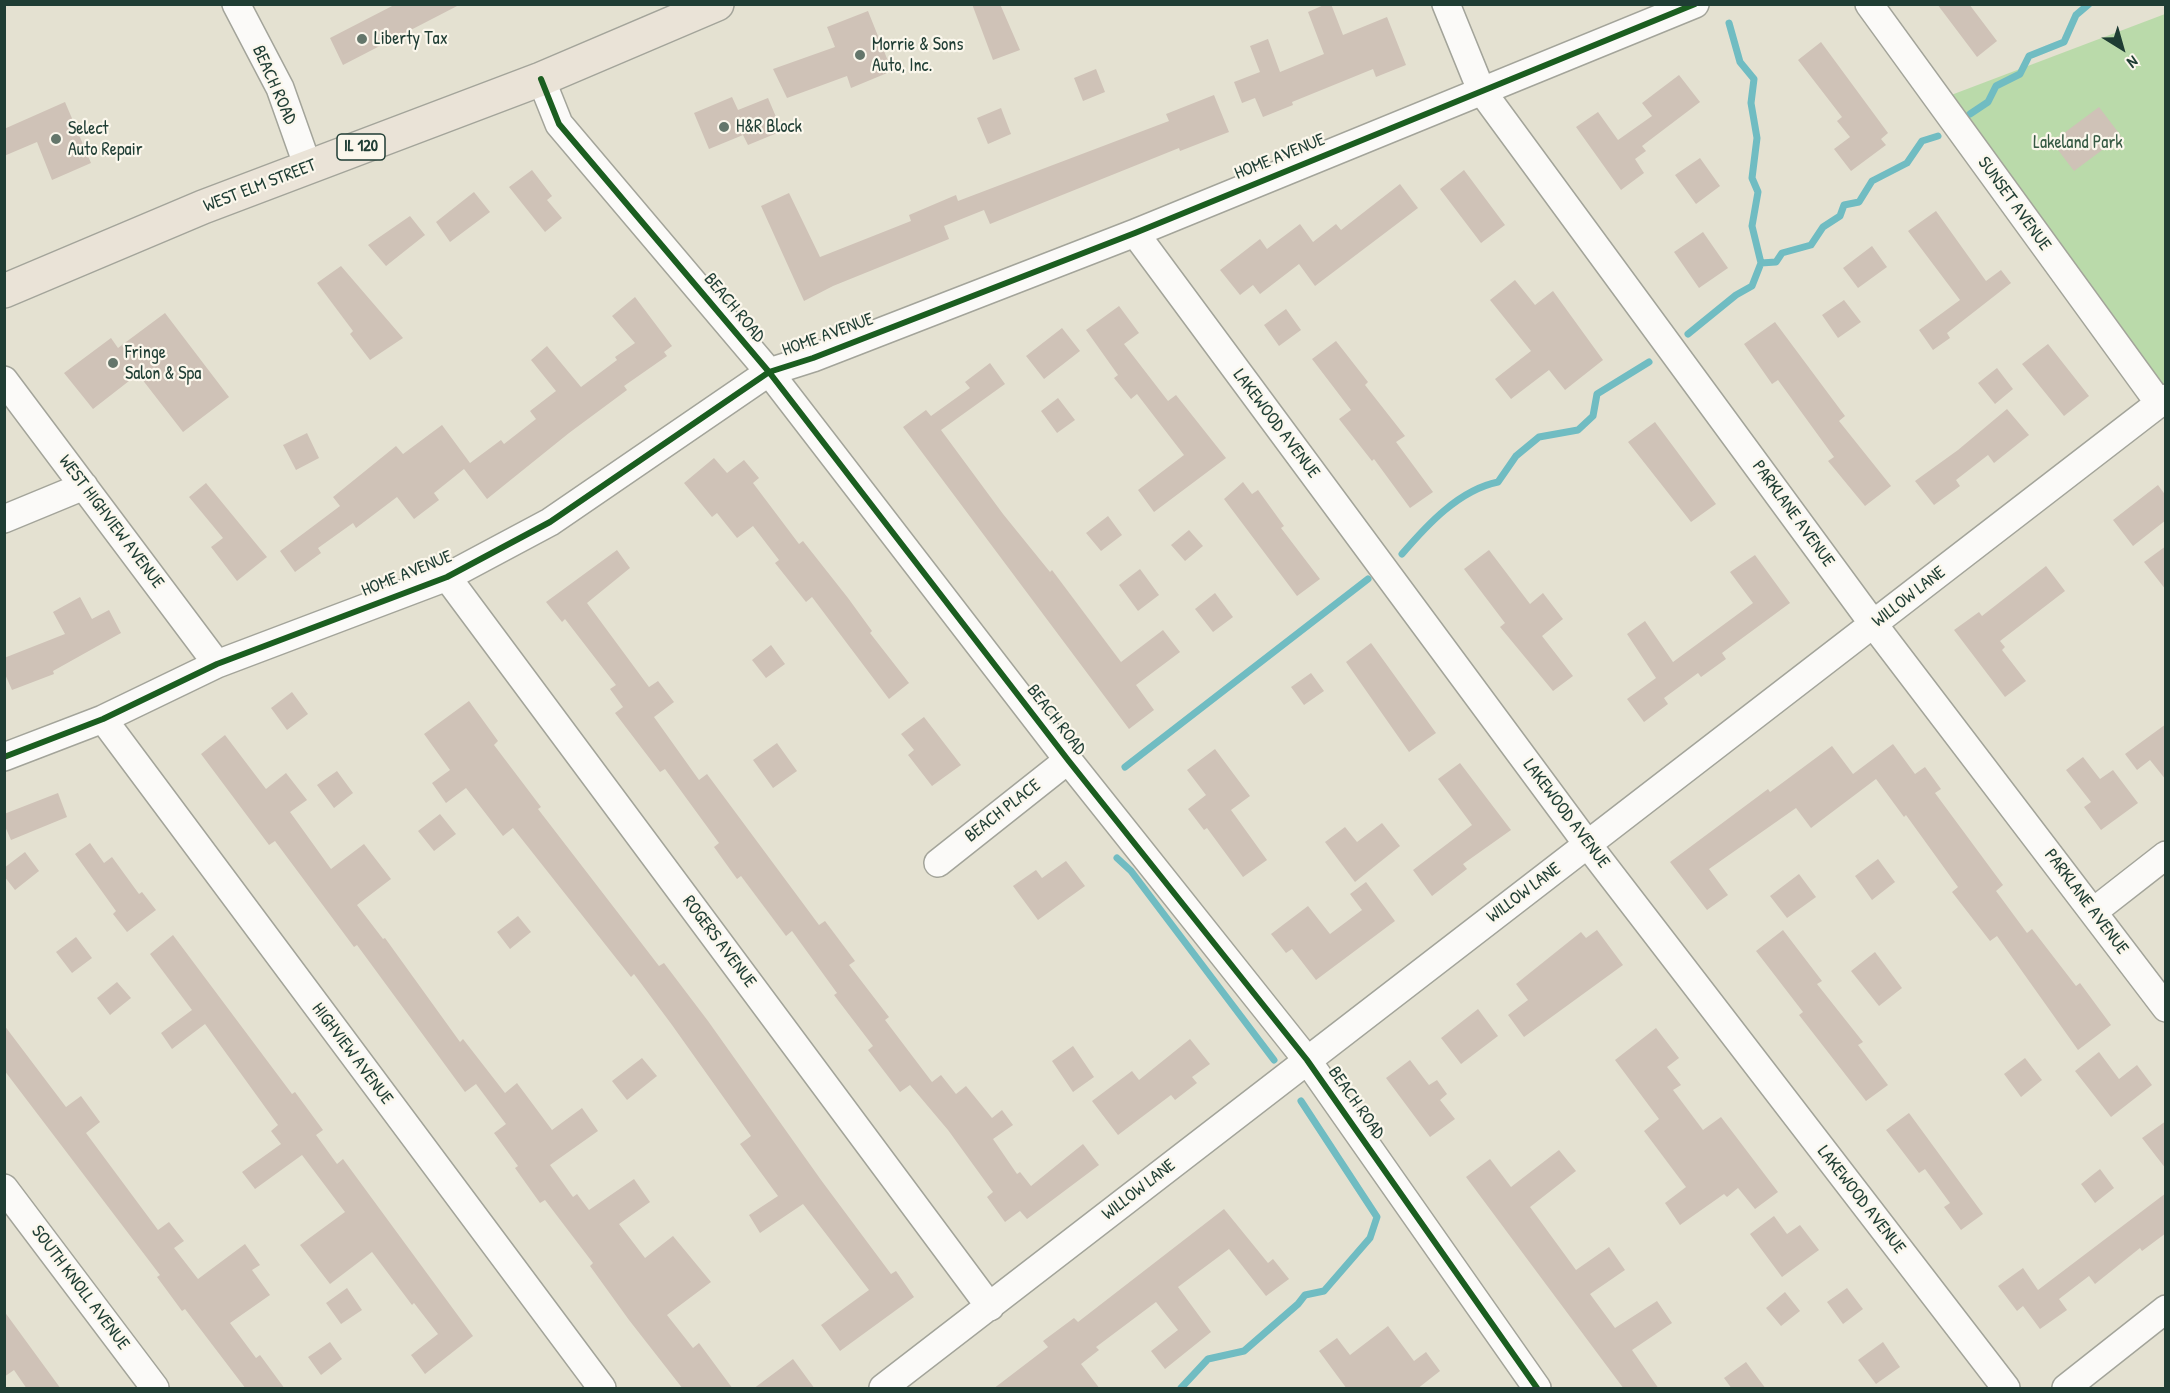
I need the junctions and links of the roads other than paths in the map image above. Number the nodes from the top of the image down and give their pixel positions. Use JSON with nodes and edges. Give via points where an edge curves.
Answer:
{"nodes":[{"id":1,"x":236,"y":4,"type":"edge"},
{"id":2,"x":717,"y":4,"type":"edge"},
{"id":3,"x":1446,"y":4,"type":"edge"},
{"id":4,"x":1695,"y":4,"type":"edge"},
{"id":5,"x":1869,"y":4,"type":"edge"},
{"id":6,"x":541,"y":79,"type":"junction"},
{"id":7,"x":1481,"y":90,"type":"junction"},
{"id":8,"x":308,"y":167,"type":"junction"},
{"id":9,"x":1135,"y":233,"type":"junction"},
{"id":10,"x":4,"y":291,"type":"edge"},
{"id":11,"x":769,"y":372,"type":"junction"},
{"id":12,"x":4,"y":380,"type":"edge"},
{"id":13,"x":2162,"y":400,"type":"edge"},
{"id":14,"x":84,"y":486,"type":"junction"},
{"id":15,"x":4,"y":519,"type":"edge"},
{"id":16,"x":447,"y":577,"type":"junction"},
{"id":17,"x":1874,"y":625,"type":"junction"},
{"id":18,"x":217,"y":664,"type":"junction"},
{"id":19,"x":103,"y":719,"type":"junction"},
{"id":20,"x":4,"y":757,"type":"edge"},
{"id":21,"x":1068,"y":760,"type":"junction"},
{"id":22,"x":1588,"y":844,"type":"junction"},
{"id":23,"x":2166,"y":855,"type":"edge"},
{"id":24,"x":938,"y":863,"type":"dead end"},
{"id":25,"x":2093,"y":912,"type":"junction"},
{"id":26,"x":2166,"y":1008,"type":"edge"},
{"id":27,"x":1307,"y":1060,"type":"junction"},
{"id":28,"x":4,"y":1188,"type":"edge"},
{"id":29,"x":990,"y":1307,"type":"junction"},
{"id":30,"x":2166,"y":1309,"type":"edge"},
{"id":31,"x":1529,"y":1386,"type":"edge"},
{"id":32,"x":155,"y":1389,"type":"edge"},
{"id":33,"x":602,"y":1389,"type":"edge"},
{"id":34,"x":883,"y":1389,"type":"edge"},
{"id":35,"x":2006,"y":1389,"type":"edge"},
{"id":36,"x":2066,"y":1389,"type":"edge"}],
"edges":[{"from":1,"to":8,"type":"street","name":"BEACH ROAD","via":[[280,88]]},
{"from":2,"to":6,"type":"main road","name":"WEST ELM STREET","number":"IL 120"},
{"from":3,"to":7,"type":"street","name":"PARKLANE AVENUE"},
{"from":4,"to":7,"type":"street","name":"HOME AVENUE"},
{"from":5,"to":13,"type":"street","name":"SUNSET AVENUE"},
{"from":6,"to":8,"type":"main road","name":"WEST ELM STREET","number":"IL 120"},
{"from":6,"to":11,"type":"street","name":"BEACH ROAD","via":[[559,124]]},
{"from":7,"to":9,"type":"street","name":"HOME AVENUE"},
{"from":7,"to":17,"type":"street","name":"PARKLANE AVENUE"},
{"from":8,"to":10,"type":"main road","name":"WEST ELM STREET","number":"IL 120"},
{"from":9,"to":11,"type":"street","name":"HOME AVENUE","via":[[825,354]]},
{"from":9,"to":22,"type":"street","name":"LAKEWOOD AVENUE"},
{"from":11,"to":16,"type":"street","name":"HOME AVENUE","via":[[550,522]]},
{"from":11,"to":21,"type":"street","name":"BEACH ROAD"},
{"from":12,"to":14,"type":"street","name":"WEST HIGHVIEW AVENUE"},
{"from":13,"to":17,"type":"street","name":"WILLOW LANE"},
{"from":14,"to":15,"type":"street"},
{"from":14,"to":18,"type":"street","name":"WEST HIGHVIEW AVENUE"},
{"from":16,"to":18,"type":"street","name":"HOME AVENUE"},
{"from":16,"to":29,"type":"street","name":"ROGERS AVENUE"},
{"from":17,"to":22,"type":"street","name":"WILLOW LANE"},
{"from":17,"to":25,"type":"street","name":"PARKLANE AVENUE"},
{"from":18,"to":19,"type":"street","name":"HOME AVENUE"},
{"from":19,"to":20,"type":"street","name":"HOME AVENUE"},
{"from":19,"to":33,"type":"street","name":"HIGHVIEW AVENUE"},
{"from":21,"to":24,"type":"street","name":"BEACH PLACE"},
{"from":21,"to":27,"type":"street","name":"BEACH ROAD"},
{"from":22,"to":27,"type":"street","name":"WILLOW LANE"},
{"from":22,"to":35,"type":"street","name":"LAKEWOOD AVENUE"},
{"from":23,"to":25,"type":"street"},
{"from":25,"to":26,"type":"street","name":"PARKLANE AVENUE"},
{"from":27,"to":29,"type":"street","name":"WILLOW LANE"},
{"from":27,"to":31,"type":"street","name":"BEACH ROAD"},
{"from":28,"to":32,"type":"street","name":"SOUTH KNOLL AVENUE"},
{"from":29,"to":34,"type":"street","name":"WILLOW LANE"},
{"from":30,"to":36,"type":"street"}]}
